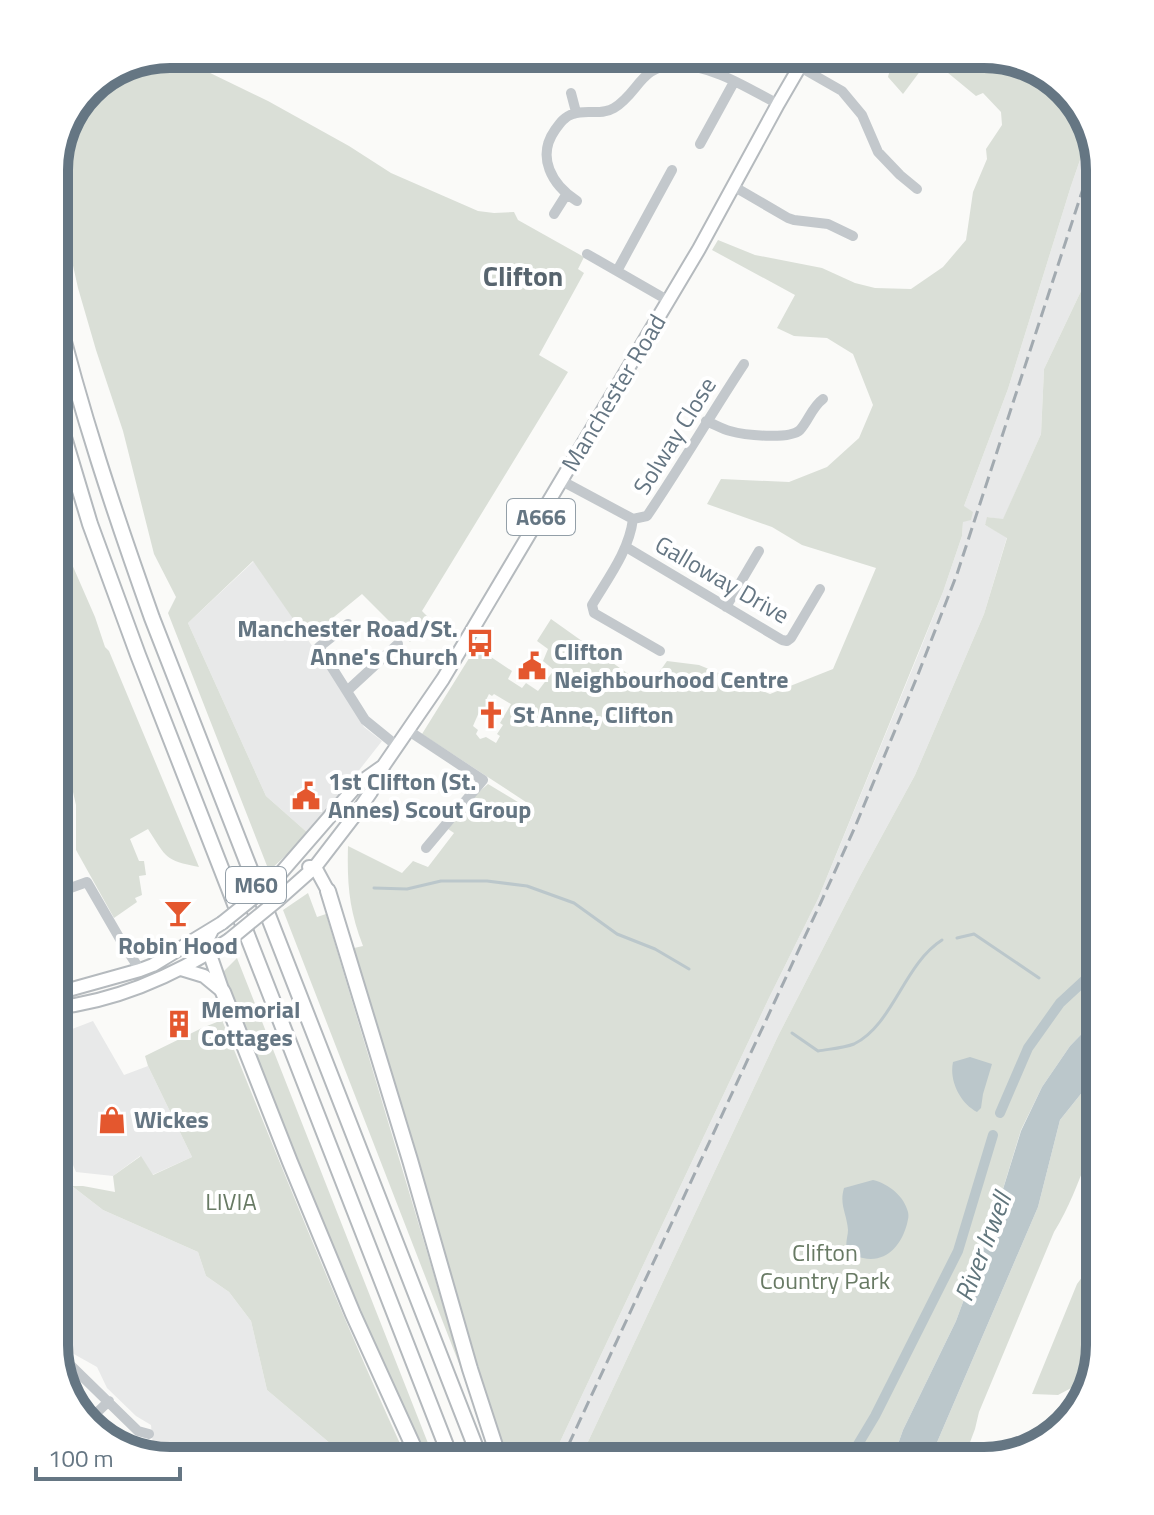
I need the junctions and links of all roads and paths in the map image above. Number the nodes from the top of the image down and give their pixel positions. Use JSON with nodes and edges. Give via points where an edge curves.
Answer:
{"nodes":[{"id":1,"x":655,"y":68,"type":"edge"},
{"id":2,"x":697,"y":68,"type":"edge"},
{"id":3,"x":799,"y":68,"type":"edge"},
{"id":4,"x":802,"y":68,"type":"edge"},
{"id":5,"x":734,"y":82,"type":"junction"},
{"id":6,"x":571,"y":93,"type":"dead end"},
{"id":7,"x":778,"y":104,"type":"junction"},
{"id":8,"x":576,"y":112,"type":"junction"},
{"id":9,"x":700,"y":144,"type":"dead end"},
{"id":10,"x":672,"y":170,"type":"dead end"},
{"id":11,"x":733,"y":186,"type":"junction"},
{"id":12,"x":917,"y":189,"type":"dead end"},
{"id":13,"x":566,"y":195,"type":"junction"},
{"id":14,"x":577,"y":201,"type":"dead end"},
{"id":15,"x":554,"y":214,"type":"dead end"},
{"id":16,"x":853,"y":236,"type":"dead end"},
{"id":17,"x":587,"y":254,"type":"dead end"},
{"id":18,"x":617,"y":271,"type":"junction"},
{"id":19,"x":669,"y":301,"type":"junction"},
{"id":20,"x":68,"y":359,"type":"edge"},
{"id":21,"x":744,"y":364,"type":"dead end"},
{"id":22,"x":823,"y":399,"type":"dead end"},
{"id":23,"x":706,"y":421,"type":"junction"},
{"id":24,"x":68,"y":451,"type":"edge"},
{"id":25,"x":562,"y":481,"type":"junction"},
{"id":26,"x":633,"y":519,"type":"junction"},
{"id":27,"x":626,"y":547,"type":"junction"},
{"id":28,"x":759,"y":551,"type":"dead end"},
{"id":29,"x":820,"y":589,"type":"dead end"},
{"id":30,"x":726,"y":607,"type":"junction"},
{"id":31,"x":348,"y":624,"type":"dead end"},
{"id":32,"x":398,"y":644,"type":"dead end"},
{"id":33,"x":660,"y":651,"type":"dead end"},
{"id":34,"x":347,"y":691,"type":"junction"},
{"id":35,"x":409,"y":731,"type":"junction"},
{"id":36,"x":397,"y":746,"type":"junction"},
{"id":37,"x":384,"y":765,"type":"junction"},
{"id":38,"x":426,"y":848,"type":"dead end"},
{"id":39,"x":315,"y":867,"type":"junction"},
{"id":40,"x":286,"y":869,"type":"junction"},
{"id":41,"x":68,"y":889,"type":"edge"},
{"id":42,"x":328,"y":891,"type":"joint"},
{"id":43,"x":217,"y":927,"type":"junction"},
{"id":44,"x":209,"y":953,"type":"junction"},
{"id":45,"x":181,"y":969,"type":"junction"},
{"id":46,"x":140,"y":970,"type":"junction"},
{"id":47,"x":68,"y":990,"type":"edge"},
{"id":48,"x":223,"y":992,"type":"junction"},
{"id":49,"x":68,"y":1005,"type":"edge"},
{"id":50,"x":70,"y":1364,"type":"edge"},
{"id":51,"x":109,"y":1401,"type":"junction"},
{"id":52,"x":95,"y":1414,"type":"edge"},
{"id":53,"x":149,"y":1434,"type":"dead end"},
{"id":54,"x":414,"y":1447,"type":"edge"},
{"id":55,"x":447,"y":1447,"type":"edge"},
{"id":56,"x":476,"y":1447,"type":"edge"},
{"id":57,"x":495,"y":1447,"type":"edge"}],
"edges":[{"from":1,"to":8,"type":"street","via":[[611,110]]},
{"from":2,"to":5,"type":"street"},
{"from":3,"to":7,"type":"main road","name":"Manchester Road","number":"A666"},
{"from":4,"to":12,"type":"street","via":[[842,91],[862,115],[878,152]]},
{"from":5,"to":7,"type":"street"},
{"from":5,"to":9,"type":"street","via":[[704,128]]},
{"from":6,"to":8,"type":"street"},
{"from":7,"to":11,"type":"main road","name":"Manchester Road","number":"A666"},
{"from":8,"to":13,"type":"street","via":[[559,124],[546,152],[553,177]]},
{"from":10,"to":18,"type":"street"},
{"from":11,"to":16,"type":"street","via":[[788,218],[828,224]]},
{"from":11,"to":19,"type":"main road","name":"Manchester Road","number":"A666"},
{"from":13,"to":14,"type":"street"},
{"from":13,"to":15,"type":"street"},
{"from":17,"to":18,"type":"street"},
{"from":18,"to":19,"type":"street"},
{"from":19,"to":25,"type":"main road","name":"Manchester Road","number":"A666"},
{"from":20,"to":56,"type":"highway","number":"M60","via":[[152,618]]},
{"from":21,"to":23,"type":"street","name":"Solway Close"},
{"from":22,"to":23,"type":"street","via":[[791,435],[744,434]]},
{"from":23,"to":26,"type":"street","name":"Solway Close","via":[[647,516]]},
{"from":24,"to":55,"type":"highway","number":"M60","via":[[132,642]]},
{"from":25,"to":26,"type":"street"},
{"from":25,"to":35,"type":"main road","name":"Manchester Road","number":"A666"},
{"from":26,"to":27,"type":"street"},
{"from":27,"to":30,"type":"street","name":"Galloway Drive"},
{"from":27,"to":33,"type":"street","via":[[592,609]]},
{"from":28,"to":30,"type":"street"},
{"from":29,"to":30,"type":"street","name":"Galloway Drive","via":[[787,641]]},
{"from":31,"to":34,"type":"street","via":[[319,647]]},
{"from":32,"to":34,"type":"street"},
{"from":34,"to":36,"type":"street","via":[[365,720]]},
{"from":35,"to":36,"type":"main road","name":"Manchester Road","number":"A666"},
{"from":35,"to":38,"type":"street","via":[[483,780]]},
{"from":36,"to":37,"type":"main road","name":"Manchester Road","number":"A666"},
{"from":37,"to":39,"type":"main road","name":"Manchester Road","number":"A666","via":[[371,792]]},
{"from":37,"to":40,"type":"main road","name":"Manchester Road","number":"A666","via":[[358,784]]},
{"from":39,"to":40,"type":"main road"},
{"from":39,"to":42,"type":"main road"},
{"from":39,"to":44,"type":"main road","name":"Manchester Road","number":"A666","bridge":true},
{"from":40,"to":43,"type":"main road","name":"Manchester Road","number":"A666","bridge":true},
{"from":41,"to":46,"type":"street","via":[[87,882]]},
{"from":42,"to":57,"type":"highway"},
{"from":43,"to":44,"type":"main road","via":[[208,938]]},
{"from":43,"to":46,"type":"main road","number":"A666"},
{"from":44,"to":45,"type":"main road","number":"A666"},
{"from":44,"to":48,"type":"main road"},
{"from":45,"to":48,"type":"main road","via":[[204,976]]},
{"from":45,"to":49,"type":"main road","number":"A666","via":[[106,998]]},
{"from":46,"to":47,"type":"main road","number":"A666"},
{"from":48,"to":54,"type":"highway","via":[[347,1301]]},
{"from":50,"to":51,"type":"street"},
{"from":51,"to":52,"type":"street"},
{"from":51,"to":53,"type":"street","via":[[138,1431]]}]}
